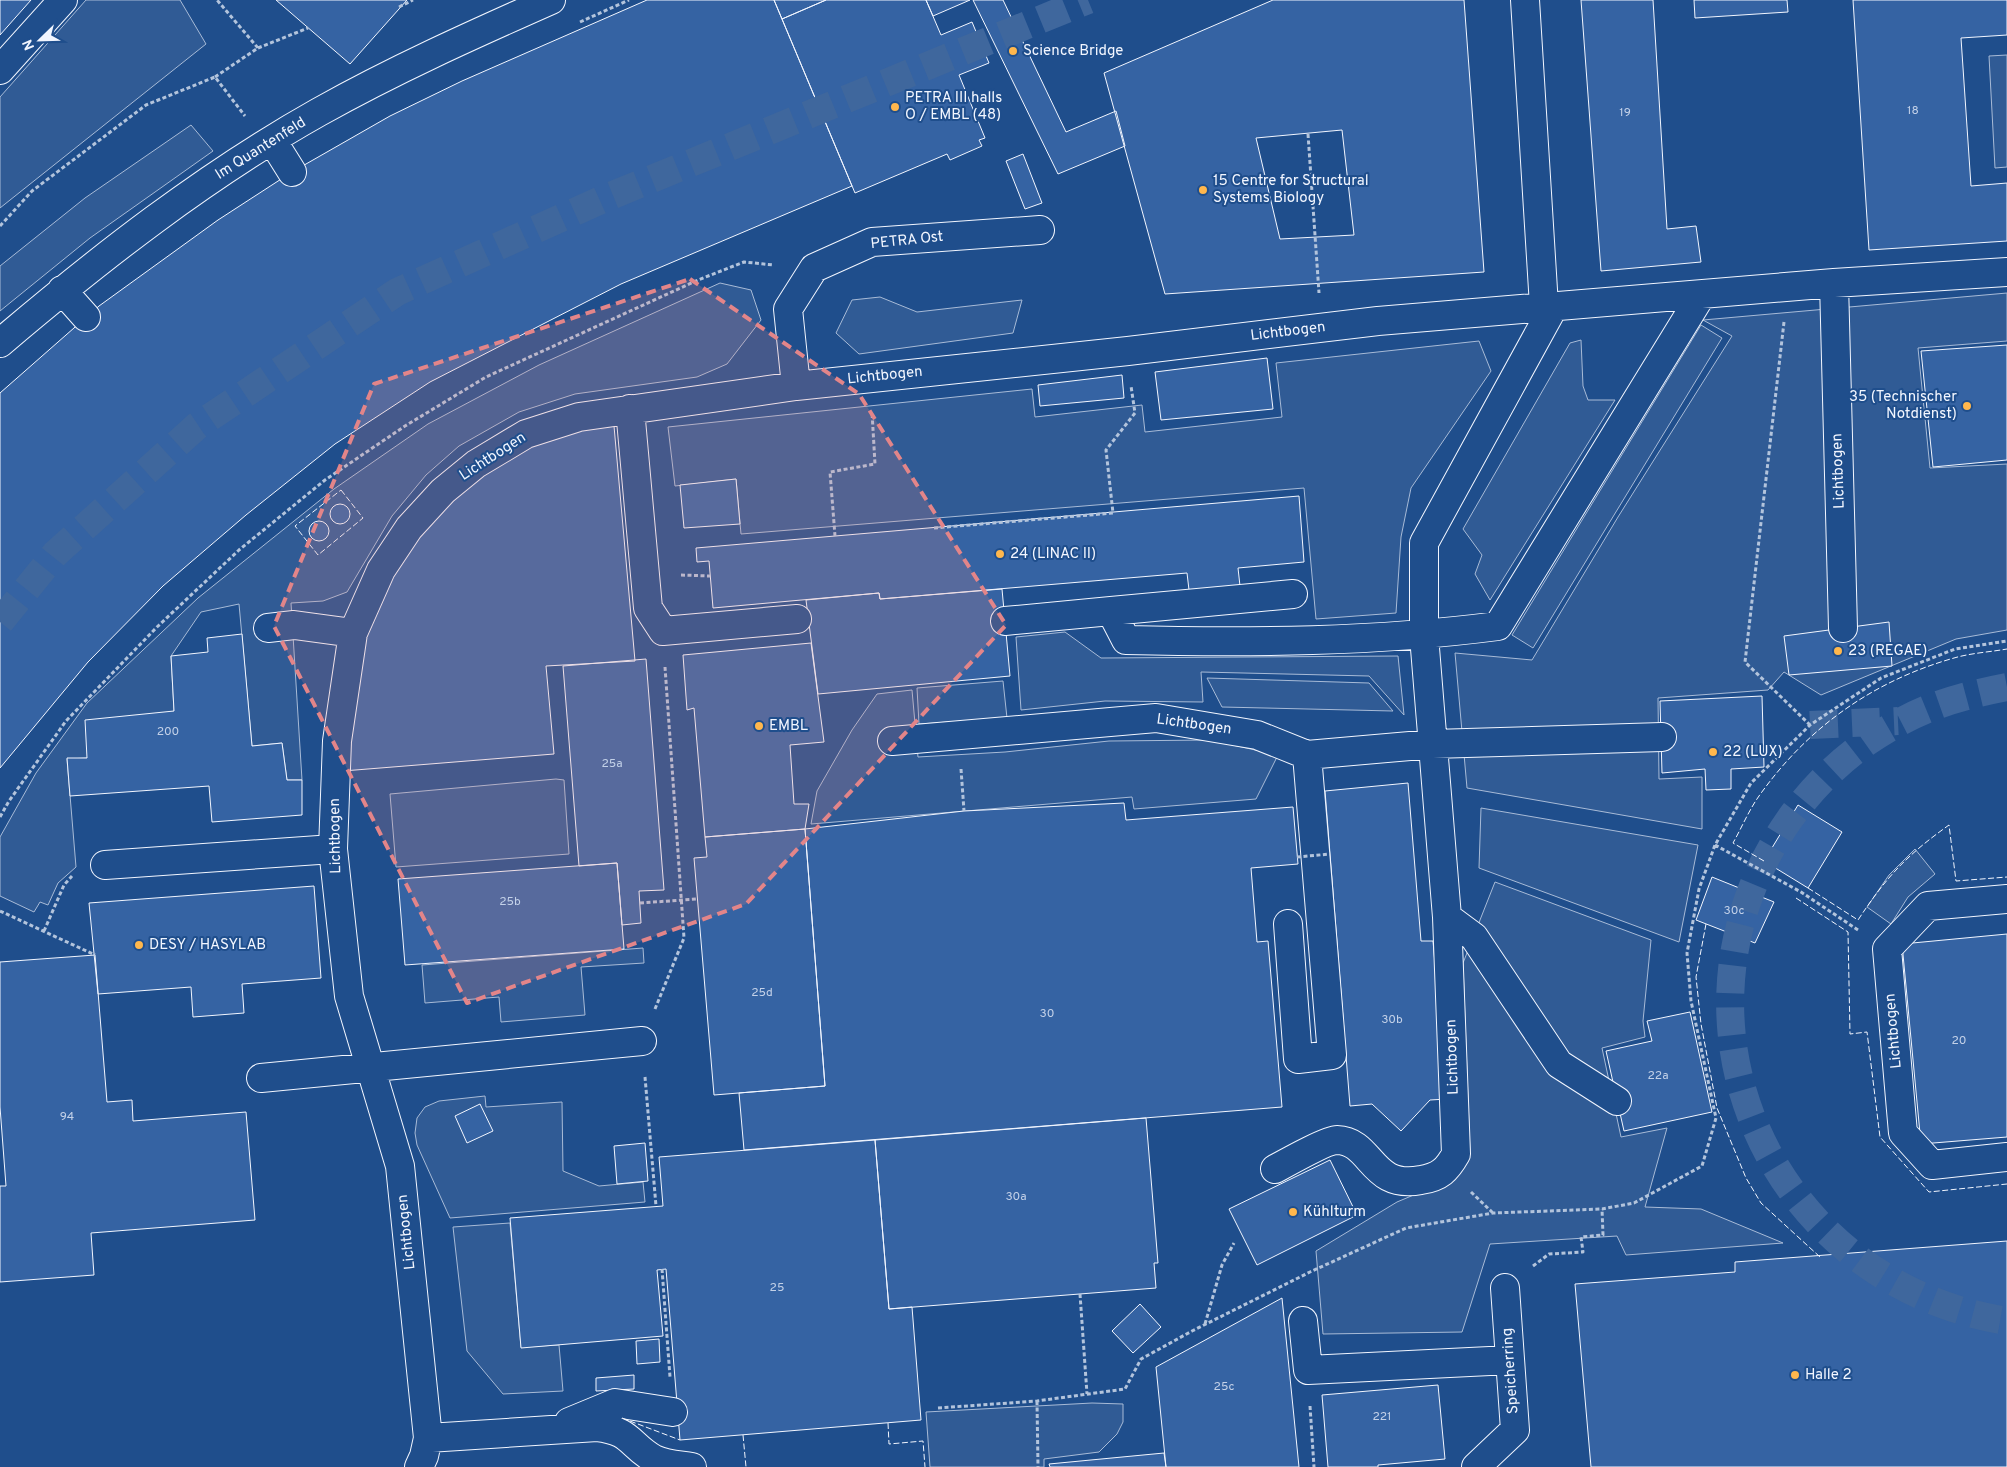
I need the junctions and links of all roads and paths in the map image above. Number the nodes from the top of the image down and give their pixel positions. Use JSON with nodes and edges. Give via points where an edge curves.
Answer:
{"nodes":[{"id":1,"x":63,"y":0,"type":"edge"},
{"id":2,"x":217,"y":0,"type":"edge"},
{"id":3,"x":413,"y":0,"type":"edge"},
{"id":4,"x":551,"y":0,"type":"edge"},
{"id":5,"x":1526,"y":0,"type":"edge"},
{"id":6,"x":399,"y":7,"type":"dead end"},
{"id":7,"x":308,"y":28,"type":"dead end"},
{"id":8,"x":258,"y":48,"type":"junction"},
{"id":9,"x":0,"y":70,"type":"edge"},
{"id":10,"x":215,"y":77,"type":"junction"},
{"id":11,"x":1308,"y":134,"type":"dead end"},
{"id":12,"x":268,"y":143,"type":"junction"},
{"id":13,"x":292,"y":172,"type":"dead end"},
{"id":14,"x":0,"y":226,"type":"edge"},
{"id":15,"x":1040,"y":230,"type":"dead end"},
{"id":16,"x":814,"y":268,"type":"junction"},
{"id":17,"x":2007,"y":272,"type":"edge"},
{"id":18,"x":1834,"y":283,"type":"junction"},
{"id":19,"x":1788,"y":287,"type":"junction"},
{"id":20,"x":62,"y":290,"type":"junction"},
{"id":21,"x":1702,"y":294,"type":"junction"},
{"id":22,"x":1549,"y":306,"type":"junction"},
{"id":23,"x":86,"y":317,"type":"dead end"},
{"id":24,"x":1321,"y":328,"type":"junction"},
{"id":25,"x":0,"y":342,"type":"edge"},
{"id":26,"x":796,"y":386,"type":"junction"},
{"id":27,"x":630,"y":409,"type":"junction"},
{"id":28,"x":872,"y":409,"type":"dead end"},
{"id":29,"x":1134,"y":413,"type":"dead end"},
{"id":30,"x":934,"y":528,"type":"dead end"},
{"id":31,"x":835,"y":536,"type":"dead end"},
{"id":32,"x":678,"y":575,"type":"dead end"},
{"id":33,"x":710,"y":576,"type":"dead end"},
{"id":34,"x":1293,"y":594,"type":"dead end"},
{"id":35,"x":1111,"y":611,"type":"junction"},
{"id":36,"x":797,"y":619,"type":"dead end"},
{"id":37,"x":1005,"y":621,"type":"dead end"},
{"id":38,"x":268,"y":628,"type":"dead end"},
{"id":39,"x":1843,"y":628,"type":"dead end"},
{"id":40,"x":663,"y":631,"type":"junction"},
{"id":41,"x":353,"y":633,"type":"junction"},
{"id":42,"x":1424,"y":636,"type":"junction"},
{"id":43,"x":2007,"y":641,"type":"edge"},
{"id":44,"x":1810,"y":725,"type":"junction"},
{"id":45,"x":959,"y":736,"type":"junction"},
{"id":46,"x":1662,"y":737,"type":"dead end"},
{"id":47,"x":892,"y":741,"type":"dead end"},
{"id":48,"x":1433,"y":744,"type":"junction"},
{"id":49,"x":1307,"y":755,"type":"junction"},
{"id":50,"x":964,"y":812,"type":"dead end"},
{"id":51,"x":0,"y":817,"type":"edge"},
{"id":52,"x":1715,"y":845,"type":"junction"},
{"id":53,"x":333,"y":849,"type":"junction"},
{"id":54,"x":1330,"y":854,"type":"dead end"},
{"id":55,"x":1298,"y":857,"type":"dead end"},
{"id":56,"x":105,"y":865,"type":"dead end"},
{"id":57,"x":64,"y":885,"type":"dead end"},
{"id":58,"x":697,"y":899,"type":"dead end"},
{"id":59,"x":2007,"y":899,"type":"edge"},
{"id":60,"x":640,"y":903,"type":"dead end"},
{"id":61,"x":1831,"y":910,"type":"dead end"},
{"id":62,"x":0,"y":911,"type":"edge"},
{"id":63,"x":1447,"y":917,"type":"junction"},
{"id":64,"x":1288,"y":924,"type":"dead end"},
{"id":65,"x":44,"y":931,"type":"junction"},
{"id":66,"x":95,"y":955,"type":"dead end"},
{"id":67,"x":642,"y":1041,"type":"junction"},
{"id":68,"x":371,"y":1068,"type":"junction"},
{"id":69,"x":261,"y":1078,"type":"dead end"},
{"id":70,"x":1617,"y":1101,"type":"dead end"},
{"id":71,"x":2007,"y":1157,"type":"edge"},
{"id":72,"x":1274,"y":1169,"type":"dead end"},
{"id":73,"x":656,"y":1206,"type":"dead end"},
{"id":74,"x":1602,"y":1209,"type":"junction"},
{"id":75,"x":1234,"y":1244,"type":"dead end"},
{"id":76,"x":1548,"y":1254,"type":"dead end"},
{"id":77,"x":662,"y":1269,"type":"dead end"},
{"id":78,"x":1505,"y":1288,"type":"dead end"},
{"id":79,"x":1080,"y":1294,"type":"dead end"},
{"id":80,"x":1303,"y":1321,"type":"dead end"},
{"id":81,"x":1205,"y":1325,"type":"junction"},
{"id":82,"x":1510,"y":1360,"type":"junction"},
{"id":83,"x":1308,"y":1370,"type":"junction"},
{"id":84,"x":1087,"y":1394,"type":"junction"},
{"id":85,"x":1037,"y":1401,"type":"junction"},
{"id":86,"x":938,"y":1408,"type":"dead end"},
{"id":87,"x":673,"y":1412,"type":"joint"},
{"id":88,"x":546,"y":1430,"type":"junction"},
{"id":89,"x":428,"y":1438,"type":"junction"},
{"id":90,"x":419,"y":1467,"type":"edge"},
{"id":91,"x":692,"y":1467,"type":"edge"},
{"id":92,"x":1038,"y":1467,"type":"edge"},
{"id":93,"x":1314,"y":1467,"type":"edge"},
{"id":94,"x":1476,"y":1467,"type":"edge"}],
"edges":[{"from":1,"to":9,"type":"lane"},
{"from":2,"to":8,"type":"path"},
{"from":3,"to":6,"type":"path"},
{"from":4,"to":12,"type":"lane","name":"Im Quantenfeld","via":[[432,52]]},
{"from":5,"to":22,"type":"lane"},
{"from":7,"to":8,"type":"path"},
{"from":8,"to":10,"type":"path"},
{"from":10,"to":12,"type":"path"},
{"from":10,"to":14,"type":"path","via":[[146,104],[32,191]]},
{"from":11,"to":24,"type":"path"},
{"from":12,"to":13,"type":"lane"},
{"from":12,"to":20,"type":"lane","name":"Im Quantenfeld","via":[[172,206]]},
{"from":15,"to":16,"type":"lane","name":"PETRA Ost","via":[[872,242]]},
{"from":16,"to":26,"type":"lane","via":[[788,309]]},
{"from":16,"to":51,"type":"path","via":[[744,262],[486,377],[404,426],[324,480],[260,532],[158,627],[66,721]]},
{"from":17,"to":18,"type":"lane","name":"Lichtbogen"},
{"from":18,"to":19,"type":"lane","name":"Lichtbogen"},
{"from":18,"to":39,"type":"lane","name":"Lichtbogen"},
{"from":19,"to":21,"type":"lane","name":"Lichtbogen"},
{"from":19,"to":44,"type":"path","via":[[1745,662]]},
{"from":20,"to":23,"type":"lane"},
{"from":20,"to":25,"type":"lane","name":"Im Quantenfeld"},
{"from":21,"to":22,"type":"lane","name":"Lichtbogen"},
{"from":21,"to":42,"type":"lane","via":[[1498,626]]},
{"from":22,"to":24,"type":"lane","name":"Lichtbogen"},
{"from":22,"to":42,"type":"lane","name":"Lichtbogen","via":[[1424,543]]},
{"from":24,"to":26,"type":"lane","name":"Lichtbogen"},
{"from":26,"to":27,"type":"lane","name":"Lichtbogen"},
{"from":27,"to":40,"type":"lane","via":[[648,608]]},
{"from":27,"to":41,"type":"lane","name":"Lichtbogen","via":[[579,417],[526,434],[476,464],[443,491],[409,528],[380,570]]},
{"from":28,"to":31,"type":"path","via":[[875,464],[830,472]]},
{"from":29,"to":30,"type":"path","via":[[1106,450],[1113,512]]},
{"from":32,"to":33,"type":"path"},
{"from":34,"to":35,"type":"lane"},
{"from":35,"to":37,"type":"lane"},
{"from":35,"to":42,"type":"lane","via":[[1126,640],[1210,642]]},
{"from":36,"to":40,"type":"lane"},
{"from":38,"to":41,"type":"lane","via":[[294,625]]},
{"from":40,"to":67,"type":"path","via":[[684,938]]},
{"from":41,"to":53,"type":"lane","name":"Lichtbogen","via":[[337,741]]},
{"from":42,"to":48,"type":"lane","name":"Lichtbogen"},
{"from":43,"to":44,"type":"path","via":[[1955,649],[1881,678]]},
{"from":44,"to":52,"type":"path","via":[[1750,783]]},
{"from":45,"to":47,"type":"lane","name":"Lichtbogen"},
{"from":45,"to":49,"type":"lane","name":"Lichtbogen","via":[[1156,718],[1257,735]]},
{"from":45,"to":50,"type":"path"},
{"from":46,"to":48,"type":"lane","name":"Lichtbogen"},
{"from":48,"to":49,"type":"lane","name":"Lichtbogen"},
{"from":48,"to":63,"type":"lane","name":"Lichtbogen"},
{"from":49,"to":64,"type":"lane","via":[[1332,1055],[1298,1059]]},
{"from":52,"to":61,"type":"path"},
{"from":52,"to":74,"type":"path","via":[[1699,888],[1688,953],[1691,1001],[1716,1118],[1702,1166],[1634,1203]]},
{"from":53,"to":56,"type":"lane"},
{"from":53,"to":68,"type":"lane","name":"Lichtbogen","via":[[349,996]]},
{"from":54,"to":55,"type":"path","bridge":true},
{"from":57,"to":65,"type":"path"},
{"from":58,"to":60,"type":"path","bridge":true},
{"from":59,"to":71,"type":"lane","name":"Lichtbogen","via":[[1928,906],[1887,949],[1903,1133],[1932,1165]]},
{"from":62,"to":65,"type":"path"},
{"from":63,"to":70,"type":"lane","via":[[1474,937],[1559,1064]]},
{"from":63,"to":72,"type":"lane","name":"Lichtbogen","via":[[1456,1136],[1456,1154],[1448,1169],[1438,1176],[1419,1181],[1396,1181],[1379,1172],[1352,1142],[1335,1140]]},
{"from":65,"to":66,"type":"path"},
{"from":67,"to":68,"type":"lane"},
{"from":67,"to":73,"type":"path"},
{"from":68,"to":69,"type":"lane"},
{"from":68,"to":89,"type":"lane","name":"Lichtbogen","via":[[400,1166]]},
{"from":74,"to":76,"type":"path","via":[[1603,1235],[1582,1237],[1583,1252]]},
{"from":74,"to":81,"type":"path","via":[[1493,1214],[1406,1228]]},
{"from":75,"to":81,"type":"path","via":[[1222,1265]]},
{"from":77,"to":87,"type":"path"},
{"from":78,"to":82,"type":"lane","name":"Speicherring"},
{"from":79,"to":84,"type":"path"},
{"from":80,"to":83,"type":"lane"},
{"from":81,"to":84,"type":"path","via":[[1141,1359],[1125,1389]]},
{"from":82,"to":83,"type":"lane"},
{"from":82,"to":94,"type":"lane","name":"Speicherring","via":[[1515,1430]]},
{"from":83,"to":93,"type":"path"},
{"from":84,"to":85,"type":"path"},
{"from":85,"to":86,"type":"path"},
{"from":85,"to":92,"type":"path"},
{"from":87,"to":88,"type":"lane","via":[[615,1403]]},
{"from":88,"to":89,"type":"lane"},
{"from":88,"to":91,"type":"lane","via":[[609,1428],[627,1436],[660,1462]]},
{"from":89,"to":90,"type":"lane","name":"Lichtbogen"}]}
